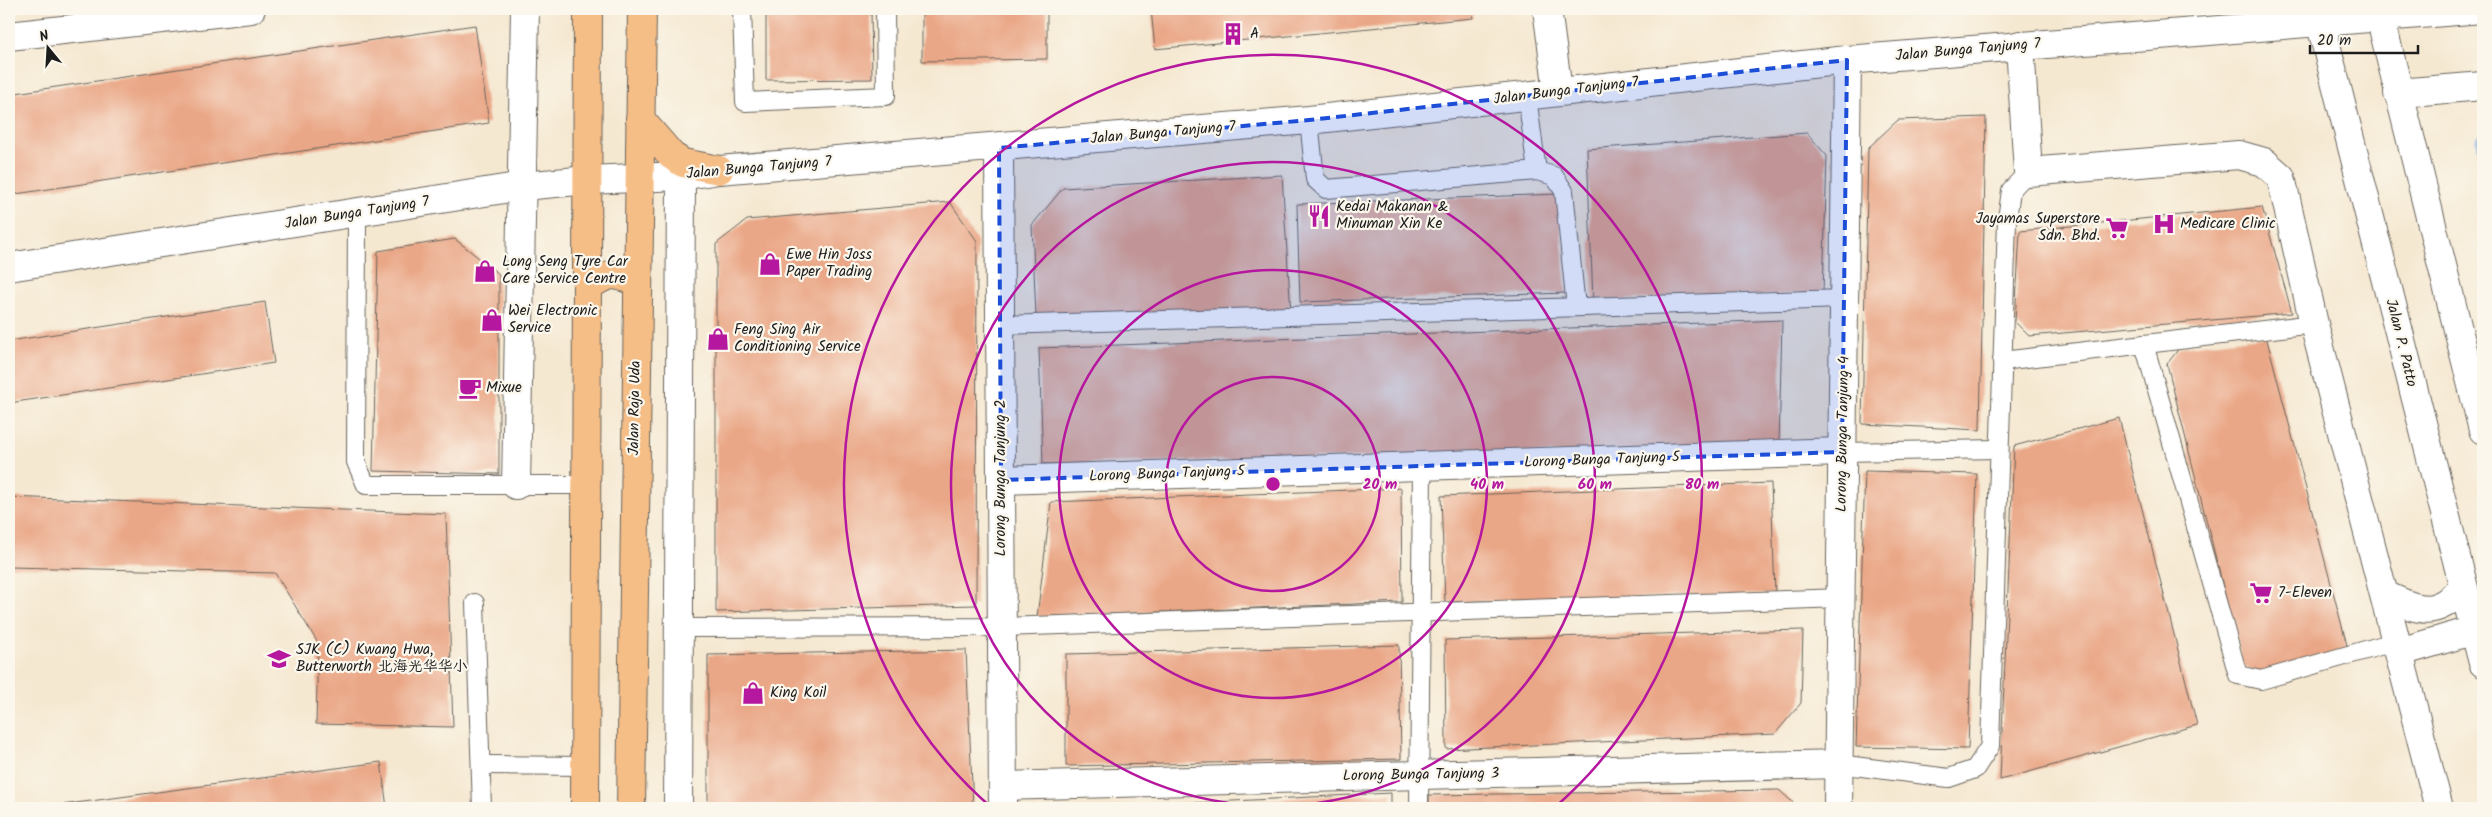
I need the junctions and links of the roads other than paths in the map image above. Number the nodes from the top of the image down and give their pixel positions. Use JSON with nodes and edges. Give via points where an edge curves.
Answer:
{"nodes":[{"id":1,"x":251,"y":9,"type":"edge"},
{"id":2,"x":525,"y":9,"type":"edge"},
{"id":3,"x":588,"y":9,"type":"edge"},
{"id":4,"x":642,"y":9,"type":"edge"},
{"id":5,"x":742,"y":9,"type":"edge"},
{"id":6,"x":885,"y":9,"type":"edge"},
{"id":7,"x":1547,"y":9,"type":"edge"},
{"id":8,"x":2482,"y":9,"type":"edge"},
{"id":9,"x":212,"y":11,"type":"edge"},
{"id":10,"x":2380,"y":16,"type":"junction"},
{"id":11,"x":2320,"y":22,"type":"junction"},
{"id":12,"x":9,"y":36,"type":"edge"},
{"id":13,"x":2020,"y":45,"type":"junction"},
{"id":14,"x":1848,"y":60,"type":"junction"},
{"id":15,"x":2483,"y":86,"type":"edge"},
{"id":16,"x":1558,"y":91,"type":"junction"},
{"id":17,"x":2398,"y":93,"type":"junction"},
{"id":18,"x":1527,"y":97,"type":"junction"},
{"id":19,"x":640,"y":119,"type":"junction"},
{"id":20,"x":1309,"y":120,"type":"junction"},
{"id":21,"x":999,"y":148,"type":"junction"},
{"id":22,"x":719,"y":170,"type":"junction"},
{"id":23,"x":1537,"y":171,"type":"junction"},
{"id":24,"x":2028,"y":172,"type":"junction"},
{"id":25,"x":681,"y":176,"type":"junction"},
{"id":26,"x":638,"y":177,"type":"junction"},
{"id":27,"x":588,"y":180,"type":"junction"},
{"id":28,"x":523,"y":186,"type":"junction"},
{"id":29,"x":357,"y":213,"type":"junction"},
{"id":30,"x":9,"y":267,"type":"edge"},
{"id":31,"x":637,"y":283,"type":"junction"},
{"id":32,"x":587,"y":287,"type":"junction"},
{"id":33,"x":1844,"y":299,"type":"junction"},
{"id":34,"x":1576,"y":307,"type":"junction"},
{"id":35,"x":2314,"y":324,"type":"junction"},
{"id":36,"x":1000,"y":325,"type":"junction"},
{"id":37,"x":2144,"y":344,"type":"junction"},
{"id":38,"x":2002,"y":361,"type":"junction"},
{"id":39,"x":2483,"y":430,"type":"edge"},
{"id":40,"x":1998,"y":449,"type":"junction"},
{"id":41,"x":1842,"y":452,"type":"junction"},
{"id":42,"x":1422,"y":466,"type":"junction"},
{"id":43,"x":1001,"y":480,"type":"junction"},
{"id":44,"x":516,"y":485,"type":"junction"},
{"id":45,"x":586,"y":485,"type":"junction"},
{"id":46,"x":2463,"y":588,"type":"junction"},
{"id":47,"x":2384,"y":595,"type":"junction"},
{"id":48,"x":1841,"y":598,"type":"junction"},
{"id":49,"x":475,"y":603,"type":"dead end"},
{"id":50,"x":1421,"y":613,"type":"junction"},
{"id":51,"x":1002,"y":627,"type":"junction"},
{"id":52,"x":679,"y":628,"type":"junction"},
{"id":53,"x":2475,"y":630,"type":"junction"},
{"id":54,"x":2398,"y":647,"type":"junction"},
{"id":55,"x":2483,"y":663,"type":"edge"},
{"id":56,"x":1838,"y":764,"type":"junction"},
{"id":57,"x":482,"y":765,"type":"junction"},
{"id":58,"x":586,"y":766,"type":"junction"},
{"id":59,"x":1419,"y":775,"type":"junction"},
{"id":60,"x":1003,"y":797,"type":"edge"},
{"id":61,"x":482,"y":808,"type":"edge"},
{"id":62,"x":585,"y":808,"type":"edge"},
{"id":63,"x":631,"y":808,"type":"edge"},
{"id":64,"x":678,"y":808,"type":"edge"},
{"id":65,"x":1419,"y":808,"type":"edge"},
{"id":66,"x":1838,"y":808,"type":"edge"},
{"id":67,"x":2439,"y":808,"type":"edge"}],
"edges":[{"from":1,"to":9,"type":"street"},
{"from":2,"to":28,"type":"street"},
{"from":3,"to":27,"type":"main road"},
{"from":4,"to":19,"type":"main road","name":"Jalan Raja Uda"},
{"from":5,"to":6,"type":"lane","via":[[745,102],[886,96]]},
{"from":7,"to":16,"type":"street"},
{"from":8,"to":10,"type":"street","name":"Jalan Bunga Tanjung 7"},
{"from":9,"to":12,"type":"street"},
{"from":10,"to":11,"type":"street","name":"Jalan Bunga Tanjung 7"},
{"from":10,"to":17,"type":"street"},
{"from":11,"to":13,"type":"street","name":"Jalan Bunga Tanjung 7"},
{"from":11,"to":46,"type":"street","name":"Jalan P. Patto"},
{"from":13,"to":14,"type":"street","name":"Jalan Bunga Tanjung 7"},
{"from":13,"to":24,"type":"street"},
{"from":14,"to":16,"type":"street","name":"Jalan Bunga Tanjung 7"},
{"from":14,"to":33,"type":"street","name":"Lorong Bunga Tanjung 4"},
{"from":15,"to":17,"type":"street"},
{"from":16,"to":18,"type":"street","name":"Jalan Bunga Tanjung 7"},
{"from":17,"to":39,"type":"street"},
{"from":18,"to":20,"type":"street","name":"Jalan Bunga Tanjung 7"},
{"from":18,"to":23,"type":"lane"},
{"from":19,"to":22,"type":"main road","via":[[672,156],[683,163]]},
{"from":19,"to":26,"type":"main road","name":"Jalan Raja Uda"},
{"from":20,"to":21,"type":"street","name":"Jalan Bunga Tanjung 7"},
{"from":20,"to":23,"type":"lane","via":[[1315,179],[1326,189]]},
{"from":21,"to":22,"type":"street","name":"Jalan Bunga Tanjung 7"},
{"from":21,"to":36,"type":"street","name":"Lorong Bunga Tanjung 2"},
{"from":22,"to":25,"type":"street","name":"Jalan Bunga Tanjung 7"},
{"from":23,"to":34,"type":"lane","via":[[1554,176],[1564,190]]},
{"from":24,"to":35,"type":"street","via":[[2239,155],[2264,162],[2281,177]]},
{"from":24,"to":38,"type":"lane","via":[[2011,190]]},
{"from":25,"to":26,"type":"street","name":"Jalan Bunga Tanjung 7"},
{"from":25,"to":52,"type":"street"},
{"from":26,"to":27,"type":"street","name":"Jalan Bunga Tanjung 7"},
{"from":26,"to":31,"type":"main road","name":"Jalan Raja Uda"},
{"from":27,"to":28,"type":"street","name":"Jalan Bunga Tanjung 7"},
{"from":27,"to":32,"type":"main road"},
{"from":28,"to":29,"type":"street","name":"Jalan Bunga Tanjung 7"},
{"from":28,"to":44,"type":"street"},
{"from":29,"to":30,"type":"street","name":"Jalan Bunga Tanjung 7"},
{"from":29,"to":44,"type":"lane","via":[[356,462],[366,484]]},
{"from":31,"to":32,"type":"main road","via":[[620,275],[604,276]]},
{"from":31,"to":63,"type":"main road","name":"Jalan Raja Uda"},
{"from":32,"to":45,"type":"main road"},
{"from":33,"to":34,"type":"lane"},
{"from":33,"to":41,"type":"street","name":"Lorong Bunga Tanjung 4"},
{"from":34,"to":36,"type":"lane"},
{"from":35,"to":37,"type":"lane"},
{"from":35,"to":47,"type":"street"},
{"from":36,"to":43,"type":"street","name":"Lorong Bunga Tanjung 2"},
{"from":37,"to":38,"type":"lane"},
{"from":37,"to":54,"type":"lane","via":[[2238,675],[2261,680]]},
{"from":38,"to":40,"type":"lane"},
{"from":40,"to":41,"type":"lane"},
{"from":40,"to":56,"type":"lane","via":[[1990,746],[1974,769],[1949,778]]},
{"from":41,"to":42,"type":"street","name":"Lorong Bunga Tanjung 5"},
{"from":41,"to":48,"type":"street","name":"Lorong Bunga Tanjung 4"},
{"from":42,"to":43,"type":"street","name":"Lorong Bunga Tanjung 5"},
{"from":42,"to":50,"type":"lane"},
{"from":43,"to":51,"type":"street","name":"Lorong Bunga Tanjung 2"},
{"from":44,"to":45,"type":"lane"},
{"from":45,"to":58,"type":"main road"},
{"from":46,"to":47,"type":"street","via":[[2449,603],[2435,609],[2421,609]]},
{"from":46,"to":53,"type":"street","name":"Jalan P. Patto"},
{"from":47,"to":54,"type":"street"},
{"from":48,"to":50,"type":"lane"},
{"from":48,"to":56,"type":"street","name":"Lorong Bunga Tanjung 4"},
{"from":49,"to":57,"type":"lane"},
{"from":50,"to":51,"type":"lane"},
{"from":50,"to":59,"type":"lane"},
{"from":51,"to":52,"type":"lane"},
{"from":51,"to":60,"type":"street","name":"Lorong Bunga Tanjung 2"},
{"from":52,"to":64,"type":"street"},
{"from":53,"to":54,"type":"street"},
{"from":53,"to":55,"type":"street","name":"Jalan P. Patto"},
{"from":54,"to":67,"type":"street"},
{"from":56,"to":59,"type":"street","name":"Lorong Bunga Tanjung 3"},
{"from":56,"to":66,"type":"street","name":"Lorong Bunga Tanjung 4"},
{"from":57,"to":58,"type":"lane"},
{"from":57,"to":61,"type":"lane"},
{"from":58,"to":62,"type":"main road"},
{"from":59,"to":60,"type":"street","name":"Lorong Bunga Tanjung 3"},
{"from":59,"to":65,"type":"lane"}]}
